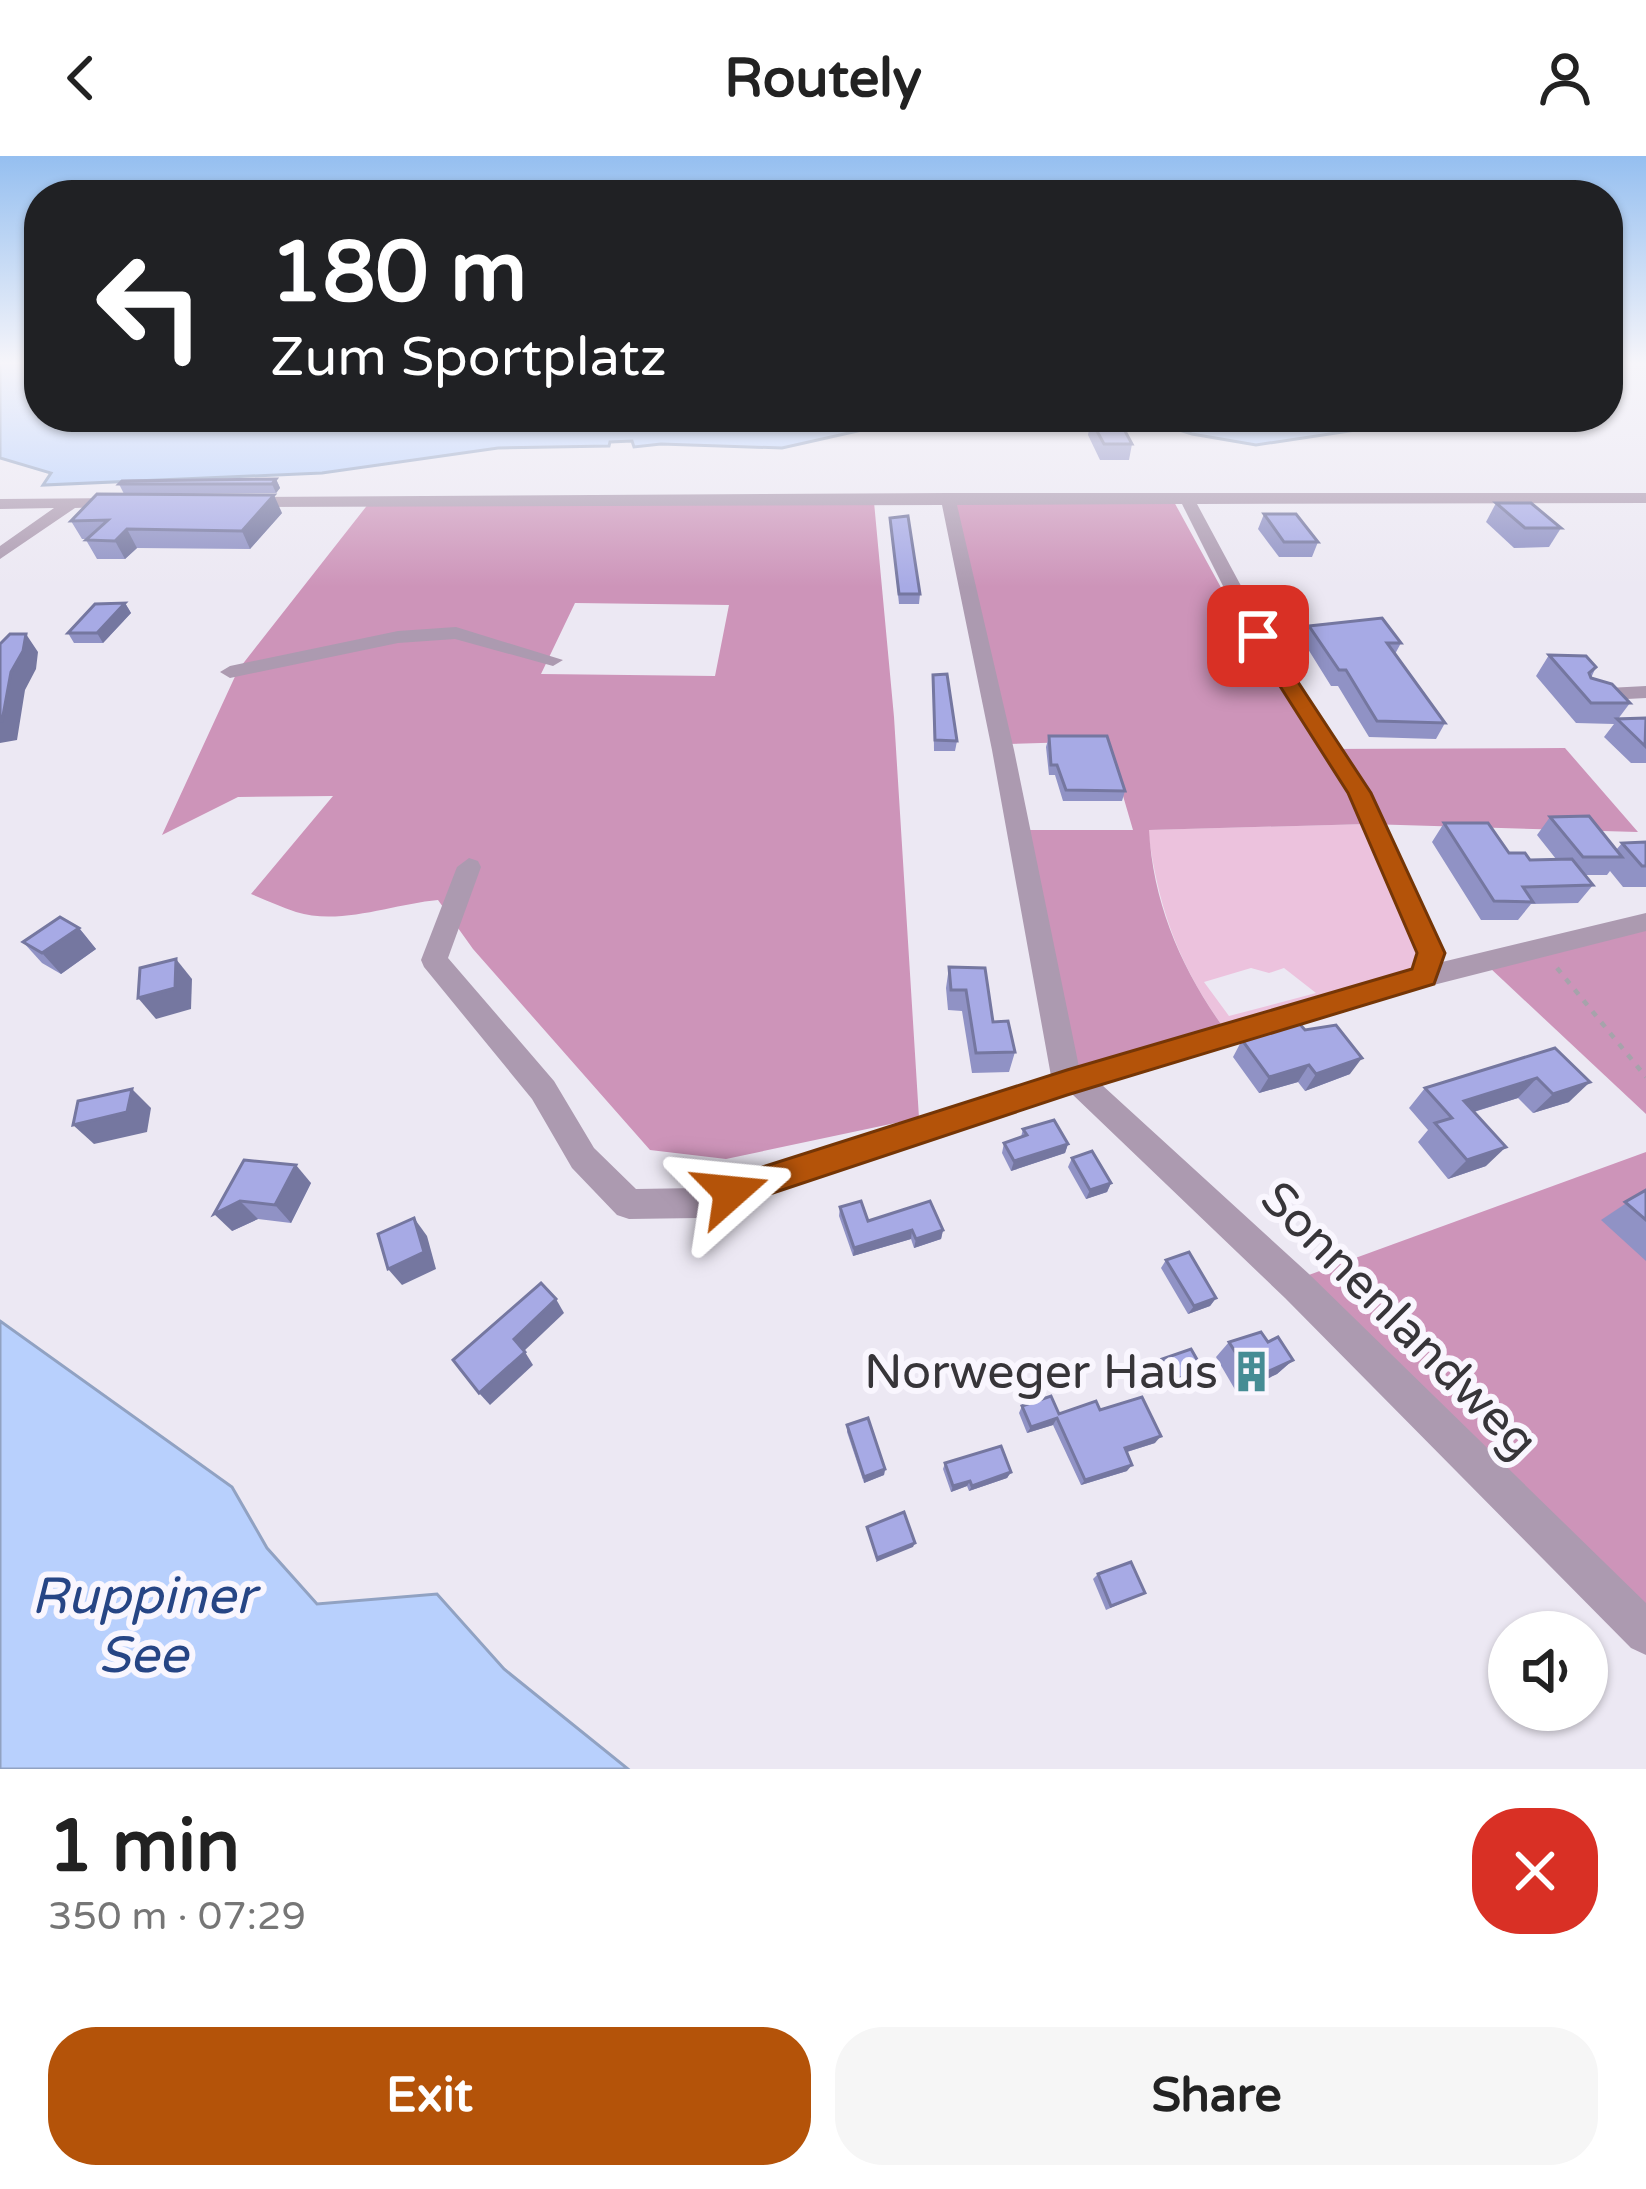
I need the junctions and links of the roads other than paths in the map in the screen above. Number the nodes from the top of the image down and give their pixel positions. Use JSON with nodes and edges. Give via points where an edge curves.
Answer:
{"nodes":[{"id":1,"x":948,"y":498,"type":"junction"},
{"id":2,"x":1646,"y":498,"type":"edge"},
{"id":3,"x":1187,"y":499,"type":"junction"},
{"id":4,"x":214,"y":502,"type":"edge"},
{"id":5,"x":72,"y":503,"type":"junction"},
{"id":6,"x":143,"y":503,"type":"edge"},
{"id":7,"x":0,"y":504,"type":"edge"},
{"id":8,"x":0,"y":554,"type":"edge"},
{"id":9,"x":553,"y":660,"type":"dead end"},
{"id":10,"x":230,"y":672,"type":"dead end"},
{"id":11,"x":1646,"y":692,"type":"edge"},
{"id":12,"x":1588,"y":695,"type":"edge"},
{"id":13,"x":469,"y":868,"type":"dead end"},
{"id":14,"x":1646,"y":922,"type":"edge"},
{"id":15,"x":1411,"y":980,"type":"junction"},
{"id":16,"x":1073,"y":1082,"type":"junction"},
{"id":17,"x":1646,"y":1633,"type":"edge"}],
"edges":[{"from":1,"to":3,"type":"street"},
{"from":1,"to":4,"type":"street"},
{"from":1,"to":16,"type":"street"},
{"from":2,"to":3,"type":"street"},
{"from":3,"to":15,"type":"street","via":[[1258,636],[1360,793],[1431,953]]},
{"from":5,"to":6,"type":"street"},
{"from":5,"to":7,"type":"street"},
{"from":5,"to":8,"type":"street"},
{"from":9,"to":10,"type":"street","via":[[456,633]]},
{"from":11,"to":12,"type":"street"},
{"from":13,"to":16,"type":"street","via":[[434,960],[543,1090],[583,1158],[629,1204],[698,1203]]},
{"from":14,"to":15,"type":"street"},
{"from":15,"to":16,"type":"street"},
{"from":16,"to":17,"type":"street","name":"Sonnenlandweg","via":[[1297,1286]]}]}
